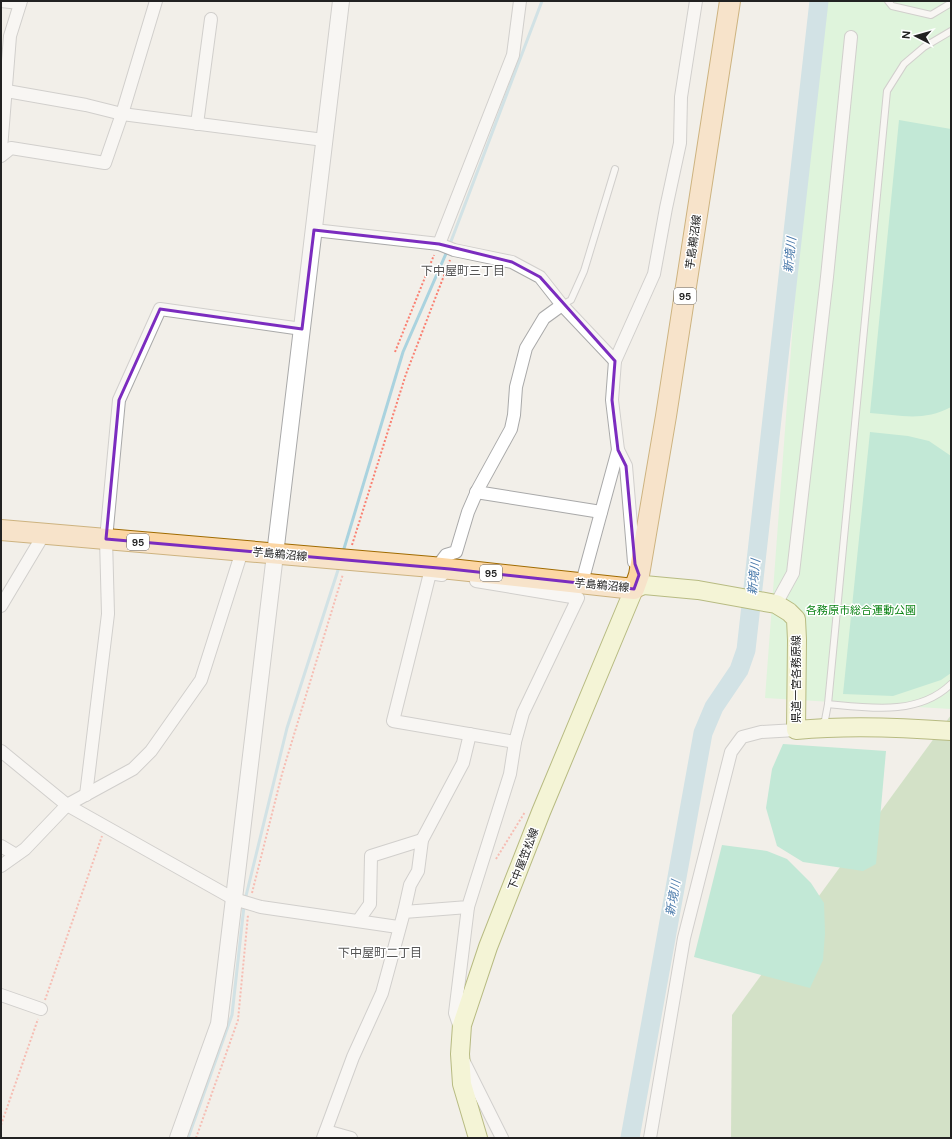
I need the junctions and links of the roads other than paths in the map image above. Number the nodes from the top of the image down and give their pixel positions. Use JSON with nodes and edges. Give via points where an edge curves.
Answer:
{"nodes":[{"id":1,"x":1,"y":1,"type":"edge"},
{"id":2,"x":156,"y":1,"type":"edge"},
{"id":3,"x":341,"y":1,"type":"edge"},
{"id":4,"x":520,"y":1,"type":"edge"},
{"id":5,"x":696,"y":1,"type":"edge"},
{"id":6,"x":730,"y":1,"type":"edge"},
{"id":7,"x":888,"y":1,"type":"edge"},
{"id":8,"x":20,"y":2,"type":"edge"},
{"id":9,"x":951,"y":3,"type":"edge"},
{"id":10,"x":210,"y":19,"type":"dead end"},
{"id":11,"x":951,"y":31,"type":"edge"},
{"id":12,"x":851,"y":37,"type":"dead end"},
{"id":13,"x":4,"y":90,"type":"edge"},
{"id":14,"x":122,"y":114,"type":"junction"},
{"id":15,"x":197,"y":124,"type":"junction"},
{"id":16,"x":324,"y":140,"type":"junction"},
{"id":17,"x":1,"y":149,"type":"edge"},
{"id":18,"x":1,"y":156,"type":"edge"},
{"id":19,"x":615,"y":169,"type":"dead end"},
{"id":20,"x":314,"y":230,"type":"junction"},
{"id":21,"x":444,"y":246,"type":"junction"},
{"id":22,"x":562,"y":305,"type":"junction"},
{"id":23,"x":302,"y":329,"type":"junction"},
{"id":24,"x":615,"y":361,"type":"junction"},
{"id":25,"x":618,"y":450,"type":"junction"},
{"id":26,"x":476,"y":492,"type":"junction"},
{"id":27,"x":601,"y":512,"type":"junction"},
{"id":28,"x":1,"y":530,"type":"edge"},
{"id":29,"x":44,"y":534,"type":"junction"},
{"id":30,"x":106,"y":539,"type":"junction"},
{"id":31,"x":242,"y":551,"type":"junction"},
{"id":32,"x":275,"y":554,"type":"junction"},
{"id":33,"x":433,"y":569,"type":"junction"},
{"id":34,"x":584,"y":575,"type":"dead end"},
{"id":35,"x":637,"y":582,"type":"junction"},
{"id":36,"x":776,"y":604,"type":"junction"},
{"id":37,"x":1,"y":606,"type":"edge"},
{"id":38,"x":951,"y":684,"type":"edge"},
{"id":39,"x":828,"y":704,"type":"junction"},
{"id":40,"x":818,"y":728,"type":"junction"},
{"id":41,"x":796,"y":730,"type":"junction"},
{"id":42,"x":951,"y":731,"type":"edge"},
{"id":43,"x":470,"y":734,"type":"junction"},
{"id":44,"x":515,"y":742,"type":"junction"},
{"id":45,"x":1,"y":751,"type":"edge"},
{"id":46,"x":86,"y":794,"type":"junction"},
{"id":47,"x":67,"y":806,"type":"junction"},
{"id":48,"x":422,"y":840,"type":"junction"},
{"id":49,"x":1,"y":846,"type":"edge"},
{"id":50,"x":16,"y":855,"type":"junction"},
{"id":51,"x":1,"y":866,"type":"edge"},
{"id":52,"x":241,"y":902,"type":"junction"},
{"id":53,"x":468,"y":907,"type":"junction"},
{"id":54,"x":404,"y":912,"type":"junction"},
{"id":55,"x":358,"y":921,"type":"junction"},
{"id":56,"x":398,"y":927,"type":"junction"},
{"id":57,"x":1,"y":995,"type":"edge"},
{"id":58,"x":41,"y":1009,"type":"road end"},
{"id":59,"x":462,"y":1032,"type":"junction"},
{"id":60,"x":460,"y":1054,"type":"junction"},
{"id":61,"x":325,"y":1135,"type":"edge"},
{"id":62,"x":178,"y":1138,"type":"edge"},
{"id":63,"x":351,"y":1138,"type":"edge"},
{"id":64,"x":478,"y":1138,"type":"edge"},
{"id":65,"x":502,"y":1138,"type":"edge"},
{"id":66,"x":650,"y":1138,"type":"edge"}],
"edges":[{"from":1,"to":8,"type":"street"},
{"from":2,"to":14,"type":"street"},
{"from":3,"to":16,"type":"street"},
{"from":4,"to":21,"type":"street","via":[[514,55]]},
{"from":5,"to":24,"type":"street","via":[[680,97],[680,143],[654,274]]},
{"from":6,"to":35,"type":"main road","name":"芋島鵜沼線","number":"95","via":[[671,385]]},
{"from":7,"to":9,"type":"lane","via":[[892,6],[931,15]]},
{"from":8,"to":13,"type":"street","via":[[10,36]]},
{"from":10,"to":15,"type":"street"},
{"from":11,"to":39,"type":"lane","via":[[924,46],[904,64],[887,91]]},
{"from":12,"to":36,"type":"street","via":[[793,573]]},
{"from":13,"to":14,"type":"street"},
{"from":13,"to":17,"type":"street"},
{"from":14,"to":15,"type":"street"},
{"from":14,"to":18,"type":"street","via":[[105,163],[11,148]]},
{"from":15,"to":16,"type":"street"},
{"from":16,"to":20,"type":"street"},
{"from":19,"to":22,"type":"lane","via":[[584,271],[571,300]]},
{"from":20,"to":21,"type":"street"},
{"from":20,"to":23,"type":"street"},
{"from":21,"to":22,"type":"street","via":[[512,262],[540,277]]},
{"from":22,"to":24,"type":"street"},
{"from":22,"to":26,"type":"street","via":[[544,318],[526,348],[516,388],[511,429]]},
{"from":23,"to":30,"type":"street","via":[[160,309],[119,400]]},
{"from":23,"to":32,"type":"street"},
{"from":24,"to":25,"type":"street","via":[[612,400]]},
{"from":25,"to":27,"type":"street"},
{"from":25,"to":35,"type":"street","via":[[626,466]]},
{"from":26,"to":27,"type":"street"},
{"from":26,"to":33,"type":"street","via":[[456,552],[446,555]]},
{"from":27,"to":34,"type":"street"},
{"from":28,"to":29,"type":"main road","name":"芋島鵜沼線","number":"95"},
{"from":29,"to":30,"type":"main road","name":"芋島鵜沼線","number":"95"},
{"from":29,"to":37,"type":"street"},
{"from":30,"to":31,"type":"main road","name":"芋島鵜沼線","number":"95"},
{"from":30,"to":46,"type":"street","via":[[108,614]]},
{"from":31,"to":32,"type":"main road","name":"芋島鵜沼線","number":"95"},
{"from":31,"to":46,"type":"street","via":[[201,680],[151,751],[133,769]]},
{"from":32,"to":33,"type":"main road","name":"芋島鵜沼線","number":"95"},
{"from":32,"to":52,"type":"street"},
{"from":33,"to":35,"type":"main road","name":"芋島鵜沼線","number":"95"},
{"from":33,"to":43,"type":"street","via":[[393,720]]},
{"from":33,"to":44,"type":"street","via":[[578,598],[523,713]]},
{"from":35,"to":36,"type":"main road","name":"県道一宮各務原線"},
{"from":35,"to":59,"type":"main road","name":"下中屋笠松線","via":[[488,947],[462,1025]]},
{"from":36,"to":41,"type":"main road","name":"県道一宮各務原線","via":[[796,619]]},
{"from":38,"to":39,"type":"lane","via":[[932,697],[910,706],[888,709]]},
{"from":39,"to":40,"type":"lane","via":[[824,720]]},
{"from":40,"to":41,"type":"main road","name":"県道一宮各務原線"},
{"from":40,"to":42,"type":"main road","name":"県道一宮各務原線","via":[[909,728]]},
{"from":41,"to":66,"type":"street","via":[[761,732],[742,737],[731,752],[684,938]]},
{"from":43,"to":44,"type":"street"},
{"from":43,"to":48,"type":"street","via":[[463,763]]},
{"from":44,"to":53,"type":"street","via":[[510,774]]},
{"from":45,"to":47,"type":"street"},
{"from":46,"to":47,"type":"street"},
{"from":47,"to":50,"type":"street"},
{"from":47,"to":52,"type":"street"},
{"from":48,"to":54,"type":"street","via":[[418,871],[410,885]]},
{"from":48,"to":55,"type":"street","via":[[371,856],[370,904]]},
{"from":49,"to":50,"type":"street"},
{"from":50,"to":51,"type":"street"},
{"from":52,"to":55,"type":"street"},
{"from":52,"to":62,"type":"street","via":[[219,1024]]},
{"from":53,"to":54,"type":"street"},
{"from":53,"to":59,"type":"street","via":[[454,1014]]},
{"from":54,"to":56,"type":"street"},
{"from":55,"to":56,"type":"street"},
{"from":56,"to":61,"type":"street","via":[[382,993],[353,1057]]},
{"from":57,"to":58,"type":"street"},
{"from":59,"to":60,"type":"main road","name":"下中屋笠松線"},
{"from":60,"to":64,"type":"main road","name":"下中屋笠松線","via":[[462,1084]]},
{"from":60,"to":65,"type":"street"},
{"from":61,"to":63,"type":"street"}]}
